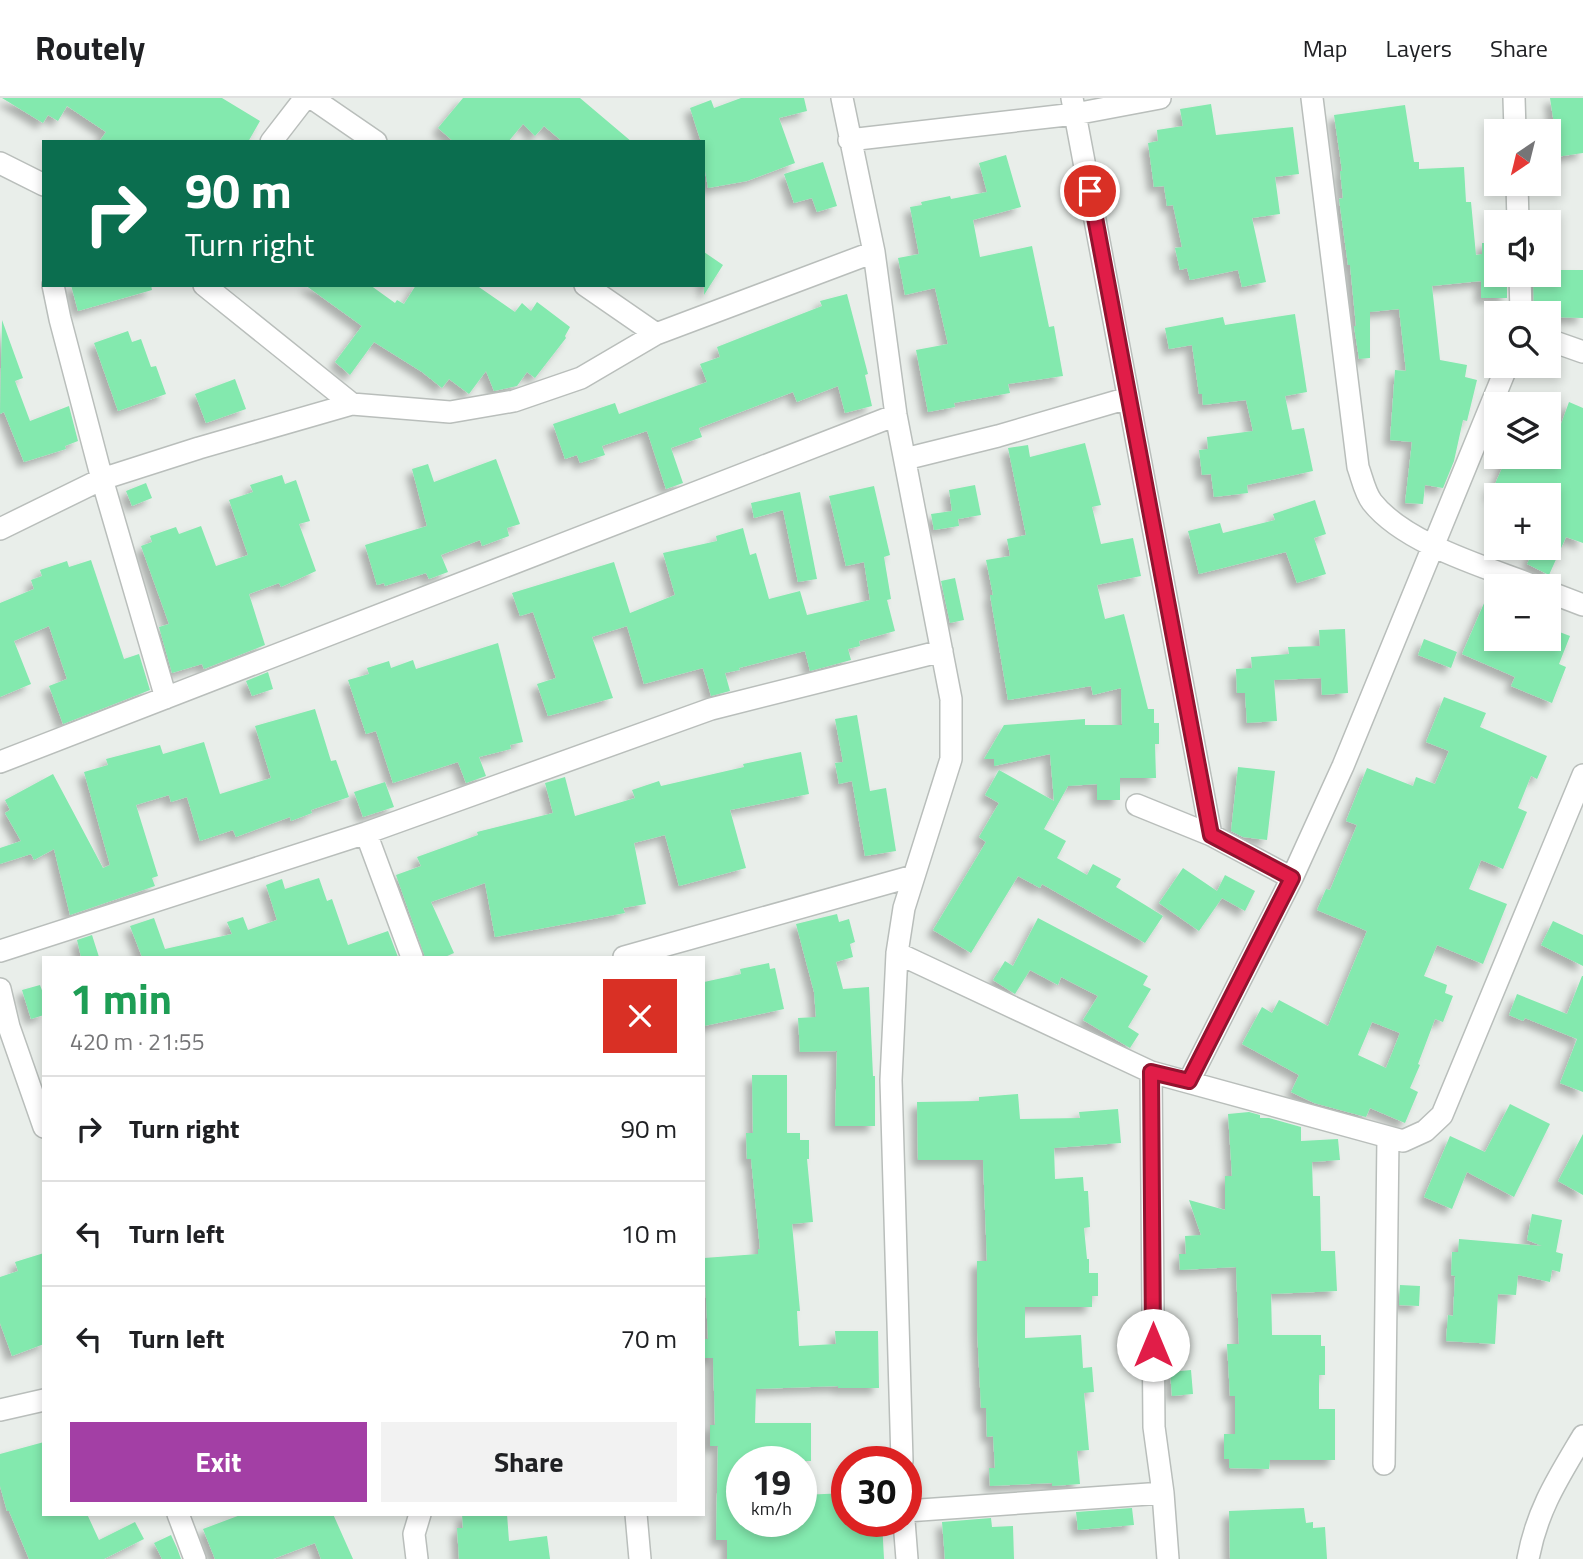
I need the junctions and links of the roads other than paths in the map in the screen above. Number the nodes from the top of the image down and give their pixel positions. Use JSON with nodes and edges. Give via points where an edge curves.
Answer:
{"nodes":[{"id":1,"x":305,"y":98,"type":"edge"},
{"id":2,"x":312,"y":98,"type":"edge"},
{"id":3,"x":842,"y":98,"type":"edge"},
{"id":4,"x":1160,"y":98,"type":"edge"},
{"id":5,"x":1312,"y":98,"type":"edge"},
{"id":6,"x":1514,"y":98,"type":"edge"},
{"id":7,"x":1073,"y":106,"type":"edge"},
{"id":8,"x":1515,"y":119,"type":"edge"},
{"id":9,"x":273,"y":140,"type":"edge"},
{"id":10,"x":373,"y":140,"type":"edge"},
{"id":11,"x":849,"y":140,"type":"junction"},
{"id":12,"x":0,"y":163,"type":"edge"},
{"id":13,"x":42,"y":184,"type":"edge"},
{"id":14,"x":874,"y":252,"type":"junction"},
{"id":15,"x":54,"y":287,"type":"edge"},
{"id":16,"x":206,"y":287,"type":"edge"},
{"id":17,"x":588,"y":287,"type":"edge"},
{"id":18,"x":656,"y":334,"type":"junction"},
{"id":19,"x":1561,"y":344,"type":"edge"},
{"id":20,"x":1583,"y":352,"type":"edge"},
{"id":21,"x":1502,"y":378,"type":"edge"},
{"id":22,"x":1128,"y":398,"type":"junction"},
{"id":23,"x":352,"y":404,"type":"junction"},
{"id":24,"x":896,"y":415,"type":"junction"},
{"id":25,"x":905,"y":460,"type":"junction"},
{"id":26,"x":102,"y":480,"type":"junction"},
{"id":27,"x":0,"y":529,"type":"edge"},
{"id":28,"x":1434,"y":546,"type":"junction"},
{"id":29,"x":1505,"y":574,"type":"edge"},
{"id":30,"x":1561,"y":597,"type":"edge"},
{"id":31,"x":1583,"y":606,"type":"edge"},
{"id":32,"x":942,"y":651,"type":"junction"},
{"id":33,"x":166,"y":698,"type":"junction"},
{"id":34,"x":0,"y":762,"type":"edge"},
{"id":35,"x":1583,"y":775,"type":"edge"},
{"id":36,"x":1577,"y":805,"type":"edge"},
{"id":37,"x":1137,"y":806,"type":"dead end"},
{"id":38,"x":366,"y":833,"type":"junction"},
{"id":39,"x":1211,"y":835,"type":"junction"},
{"id":40,"x":914,"y":876,"type":"junction"},
{"id":41,"x":1292,"y":878,"type":"junction"},
{"id":42,"x":0,"y":951,"type":"edge"},
{"id":43,"x":897,"y":953,"type":"junction"},
{"id":44,"x":412,"y":956,"type":"edge"},
{"id":45,"x":628,"y":956,"type":"edge"},
{"id":46,"x":0,"y":989,"type":"edge"},
{"id":47,"x":4,"y":1029,"type":"edge"},
{"id":48,"x":1151,"y":1072,"type":"junction"},
{"id":49,"x":1189,"y":1081,"type":"junction"},
{"id":50,"x":42,"y":1122,"type":"edge"},
{"id":51,"x":1388,"y":1137,"type":"junction"},
{"id":52,"x":42,"y":1400,"type":"edge"},
{"id":53,"x":0,"y":1410,"type":"edge"},
{"id":54,"x":1583,"y":1436,"type":"edge"},
{"id":55,"x":902,"y":1446,"type":"edge"},
{"id":56,"x":1384,"y":1464,"type":"dead end"},
{"id":57,"x":1163,"y":1493,"type":"junction"},
{"id":58,"x":922,"y":1510,"type":"edge"},
{"id":59,"x":179,"y":1516,"type":"edge"},
{"id":60,"x":419,"y":1516,"type":"edge"},
{"id":61,"x":636,"y":1516,"type":"edge"},
{"id":62,"x":905,"y":1537,"type":"edge"},
{"id":63,"x":195,"y":1559,"type":"edge"},
{"id":64,"x":417,"y":1559,"type":"edge"},
{"id":65,"x":640,"y":1559,"type":"edge"},
{"id":66,"x":907,"y":1559,"type":"edge"},
{"id":67,"x":1168,"y":1559,"type":"edge"},
{"id":68,"x":1528,"y":1559,"type":"edge"}],
"edges":[{"from":1,"to":9,"type":"street"},
{"from":2,"to":10,"type":"street"},
{"from":3,"to":11,"type":"street"},
{"from":4,"to":7,"type":"street"},
{"from":5,"to":28,"type":"street","via":[[1358,467],[1370,500],[1391,523]]},
{"from":6,"to":8,"type":"street"},
{"from":7,"to":11,"type":"street"},
{"from":7,"to":22,"type":"street"},
{"from":11,"to":14,"type":"street"},
{"from":12,"to":13,"type":"street"},
{"from":14,"to":18,"type":"street"},
{"from":14,"to":24,"type":"street"},
{"from":15,"to":26,"type":"street"},
{"from":16,"to":23,"type":"street"},
{"from":17,"to":18,"type":"street"},
{"from":18,"to":23,"type":"street","via":[[581,377],[514,401],[450,412]]},
{"from":19,"to":20,"type":"street"},
{"from":21,"to":28,"type":"street"},
{"from":22,"to":25,"type":"street"},
{"from":22,"to":39,"type":"street"},
{"from":23,"to":26,"type":"street"},
{"from":24,"to":25,"type":"street"},
{"from":24,"to":33,"type":"street"},
{"from":25,"to":32,"type":"street"},
{"from":26,"to":27,"type":"street"},
{"from":26,"to":33,"type":"street"},
{"from":28,"to":29,"type":"street"},
{"from":28,"to":41,"type":"street"},
{"from":30,"to":31,"type":"street"},
{"from":32,"to":38,"type":"street","via":[[711,709]]},
{"from":32,"to":40,"type":"street","via":[[951,699],[951,759]]},
{"from":33,"to":34,"type":"street"},
{"from":35,"to":36,"type":"street"},
{"from":36,"to":51,"type":"street","via":[[1442,1115],[1425,1131],[1403,1141]]},
{"from":37,"to":39,"type":"street"},
{"from":38,"to":42,"type":"street"},
{"from":38,"to":44,"type":"street"},
{"from":39,"to":41,"type":"street"},
{"from":40,"to":43,"type":"street"},
{"from":40,"to":45,"type":"street"},
{"from":41,"to":49,"type":"street"},
{"from":43,"to":48,"type":"street"},
{"from":43,"to":55,"type":"street","via":[[891,1080]]},
{"from":46,"to":47,"type":"street"},
{"from":47,"to":50,"type":"street"},
{"from":48,"to":49,"type":"street"},
{"from":48,"to":57,"type":"street","via":[[1154,1427]]},
{"from":49,"to":51,"type":"street"},
{"from":51,"to":56,"type":"street"},
{"from":52,"to":53,"type":"street"},
{"from":54,"to":68,"type":"street","via":[[1534,1528]]},
{"from":57,"to":58,"type":"street"},
{"from":57,"to":67,"type":"street"},
{"from":59,"to":63,"type":"street"},
{"from":60,"to":64,"type":"street","via":[[414,1534]]},
{"from":61,"to":65,"type":"street"},
{"from":62,"to":66,"type":"street"}]}
